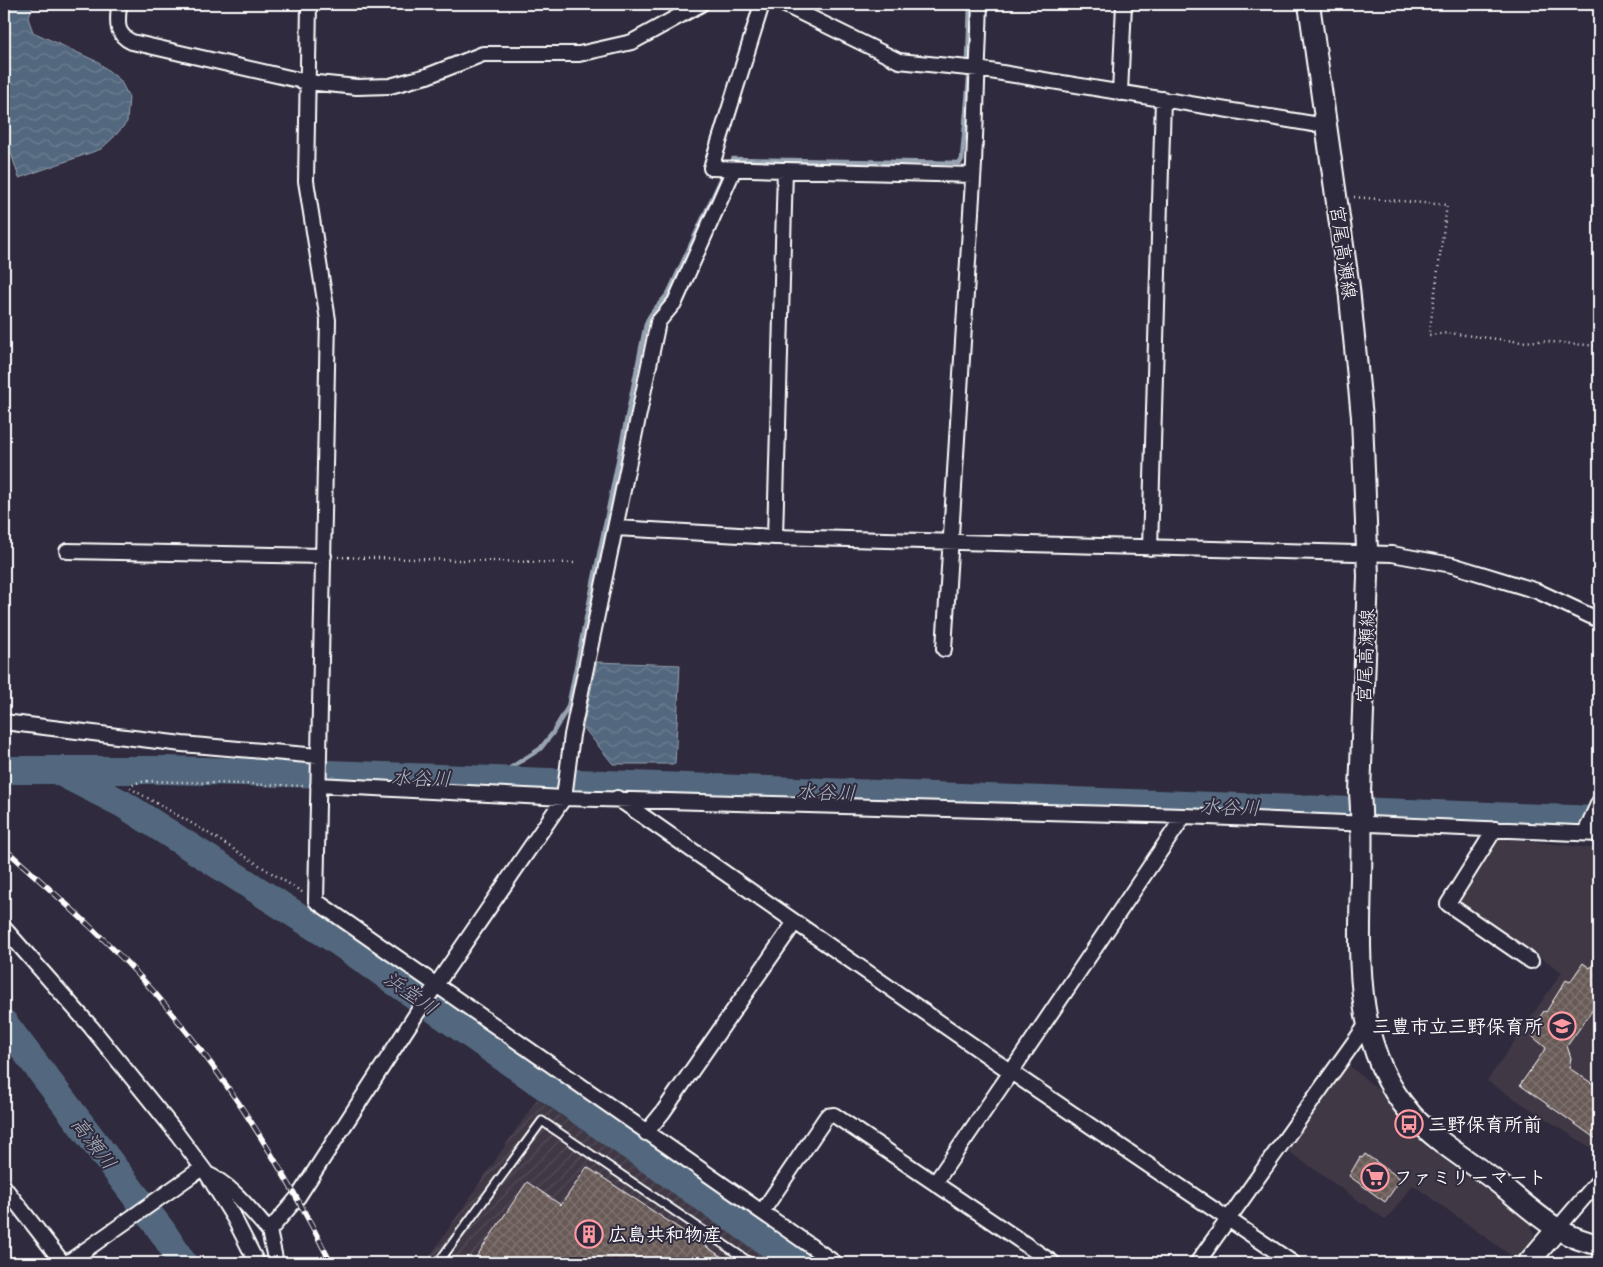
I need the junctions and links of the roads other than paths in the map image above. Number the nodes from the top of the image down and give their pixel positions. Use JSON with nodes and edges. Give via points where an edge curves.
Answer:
{"nodes":[{"id":1,"x":120,"y":4,"type":"edge"},
{"id":2,"x":309,"y":4,"type":"edge"},
{"id":3,"x":701,"y":4,"type":"edge"},
{"id":4,"x":762,"y":4,"type":"edge"},
{"id":5,"x":783,"y":4,"type":"edge"},
{"id":6,"x":980,"y":4,"type":"edge"},
{"id":7,"x":1124,"y":4,"type":"edge"},
{"id":8,"x":1309,"y":4,"type":"edge"},
{"id":9,"x":978,"y":69,"type":"junction"},
{"id":10,"x":307,"y":82,"type":"junction"},
{"id":11,"x":1120,"y":93,"type":"junction"},
{"id":12,"x":1164,"y":99,"type":"junction"},
{"id":13,"x":1313,"y":124,"type":"dead end"},
{"id":14,"x":734,"y":170,"type":"junction"},
{"id":15,"x":785,"y":170,"type":"junction"},
{"id":16,"x":973,"y":176,"type":"junction"},
{"id":17,"x":616,"y":528,"type":"junction"},
{"id":18,"x":774,"y":537,"type":"junction"},
{"id":19,"x":950,"y":543,"type":"junction"},
{"id":20,"x":1150,"y":548,"type":"junction"},
{"id":21,"x":67,"y":551,"type":"dead end"},
{"id":22,"x":1368,"y":553,"type":"junction"},
{"id":23,"x":324,"y":556,"type":"junction"},
{"id":24,"x":1599,"y":620,"type":"edge"},
{"id":25,"x":944,"y":649,"type":"dead end"},
{"id":26,"x":4,"y":722,"type":"edge"},
{"id":27,"x":318,"y":760,"type":"junction"},
{"id":28,"x":318,"y":784,"type":"junction"},
{"id":29,"x":564,"y":794,"type":"junction"},
{"id":30,"x":617,"y":798,"type":"junction"},
{"id":31,"x":1599,"y":802,"type":"edge"},
{"id":32,"x":1184,"y":816,"type":"junction"},
{"id":33,"x":1362,"y":824,"type":"junction"},
{"id":34,"x":1496,"y":829,"type":"junction"},
{"id":35,"x":1590,"y":833,"type":"edge"},
{"id":36,"x":795,"y":922,"type":"junction"},
{"id":37,"x":4,"y":928,"type":"edge"},
{"id":38,"x":1531,"y":961,"type":"dead end"},
{"id":39,"x":435,"y":988,"type":"junction"},
{"id":40,"x":1368,"y":1024,"type":"junction"},
{"id":41,"x":1011,"y":1072,"type":"junction"},
{"id":42,"x":646,"y":1133,"type":"junction"},
{"id":43,"x":201,"y":1172,"type":"junction"},
{"id":44,"x":1599,"y":1180,"type":"edge"},
{"id":45,"x":935,"y":1183,"type":"junction"},
{"id":46,"x":4,"y":1187,"type":"edge"},
{"id":47,"x":762,"y":1212,"type":"junction"},
{"id":48,"x":1228,"y":1219,"type":"junction"},
{"id":49,"x":1558,"y":1228,"type":"junction"},
{"id":50,"x":269,"y":1230,"type":"junction"},
{"id":51,"x":1599,"y":1244,"type":"edge"},
{"id":52,"x":63,"y":1263,"type":"edge"},
{"id":53,"x":68,"y":1263,"type":"edge"},
{"id":54,"x":258,"y":1263,"type":"edge"},
{"id":55,"x":276,"y":1263,"type":"edge"},
{"id":56,"x":438,"y":1263,"type":"edge"},
{"id":57,"x":751,"y":1263,"type":"edge"},
{"id":58,"x":836,"y":1263,"type":"edge"},
{"id":59,"x":1053,"y":1263,"type":"edge"},
{"id":60,"x":1196,"y":1263,"type":"edge"},
{"id":61,"x":1293,"y":1263,"type":"edge"},
{"id":62,"x":1528,"y":1263,"type":"edge"}],
"edges":[{"from":1,"to":10,"type":"street","via":[[118,32],[132,42]]},
{"from":2,"to":10,"type":"street"},
{"from":3,"to":10,"type":"street","via":[[632,42],[579,54],[483,54],[427,76],[390,86],[357,87]]},
{"from":4,"to":14,"type":"street","via":[[710,168]]},
{"from":5,"to":9,"type":"street","via":[[899,61]]},
{"from":6,"to":9,"type":"street"},
{"from":7,"to":11,"type":"street"},
{"from":8,"to":22,"type":"main road","name":"宮尾高瀬線","via":[[1359,368]]},
{"from":9,"to":11,"type":"street"},
{"from":9,"to":16,"type":"street"},
{"from":10,"to":23,"type":"street","via":[[306,181],[328,320]]},
{"from":11,"to":12,"type":"street"},
{"from":12,"to":13,"type":"street"},
{"from":12,"to":20,"type":"street"},
{"from":14,"to":15,"type":"street"},
{"from":14,"to":17,"type":"street","via":[[675,302],[658,322],[622,486]]},
{"from":15,"to":16,"type":"street"},
{"from":15,"to":18,"type":"street"},
{"from":16,"to":19,"type":"street"},
{"from":17,"to":18,"type":"street"},
{"from":17,"to":29,"type":"street","via":[[572,735]]},
{"from":18,"to":19,"type":"street"},
{"from":19,"to":20,"type":"street"},
{"from":19,"to":25,"type":"street"},
{"from":20,"to":22,"type":"street"},
{"from":21,"to":23,"type":"street"},
{"from":22,"to":24,"type":"street","via":[[1452,565],[1537,591]]},
{"from":22,"to":33,"type":"main road","name":"宮尾高瀬線","via":[[1360,793]]},
{"from":23,"to":27,"type":"street"},
{"from":26,"to":27,"type":"street"},
{"from":27,"to":28,"type":"street"},
{"from":28,"to":29,"type":"street"},
{"from":28,"to":39,"type":"street","via":[[316,901]]},
{"from":29,"to":30,"type":"street"},
{"from":29,"to":39,"type":"street"},
{"from":30,"to":32,"type":"street"},
{"from":30,"to":36,"type":"street"},
{"from":31,"to":35,"type":"street"},
{"from":32,"to":33,"type":"street"},
{"from":32,"to":41,"type":"street"},
{"from":33,"to":34,"type":"street"},
{"from":33,"to":40,"type":"main road","name":"宮尾高瀬線","via":[[1359,962]]},
{"from":34,"to":35,"type":"street"},
{"from":34,"to":38,"type":"street","via":[[1448,904]]},
{"from":36,"to":41,"type":"street"},
{"from":36,"to":42,"type":"street"},
{"from":37,"to":43,"type":"street","via":[[91,1027]]},
{"from":39,"to":42,"type":"street"},
{"from":39,"to":50,"type":"street","via":[[298,1197]]},
{"from":40,"to":48,"type":"street"},
{"from":40,"to":49,"type":"main road","name":"宮尾高瀬線","via":[[1391,1086],[1412,1114],[1446,1146]]},
{"from":41,"to":45,"type":"street"},
{"from":41,"to":48,"type":"street"},
{"from":42,"to":47,"type":"street"},
{"from":43,"to":50,"type":"street","via":[[223,1183]]},
{"from":43,"to":53,"type":"street"},
{"from":43,"to":54,"type":"street","via":[[234,1218]]},
{"from":44,"to":49,"type":"street"},
{"from":45,"to":47,"type":"street","via":[[834,1115],[827,1116]]},
{"from":45,"to":59,"type":"street"},
{"from":46,"to":52,"type":"street"},
{"from":47,"to":58,"type":"street"},
{"from":48,"to":60,"type":"street"},
{"from":48,"to":61,"type":"street"},
{"from":49,"to":51,"type":"main road","name":"宮尾高瀬線","via":[[1586,1242]]},
{"from":49,"to":62,"type":"main road"},
{"from":50,"to":55,"type":"street"},
{"from":56,"to":57,"type":"lane","via":[[542,1121]]}]}
